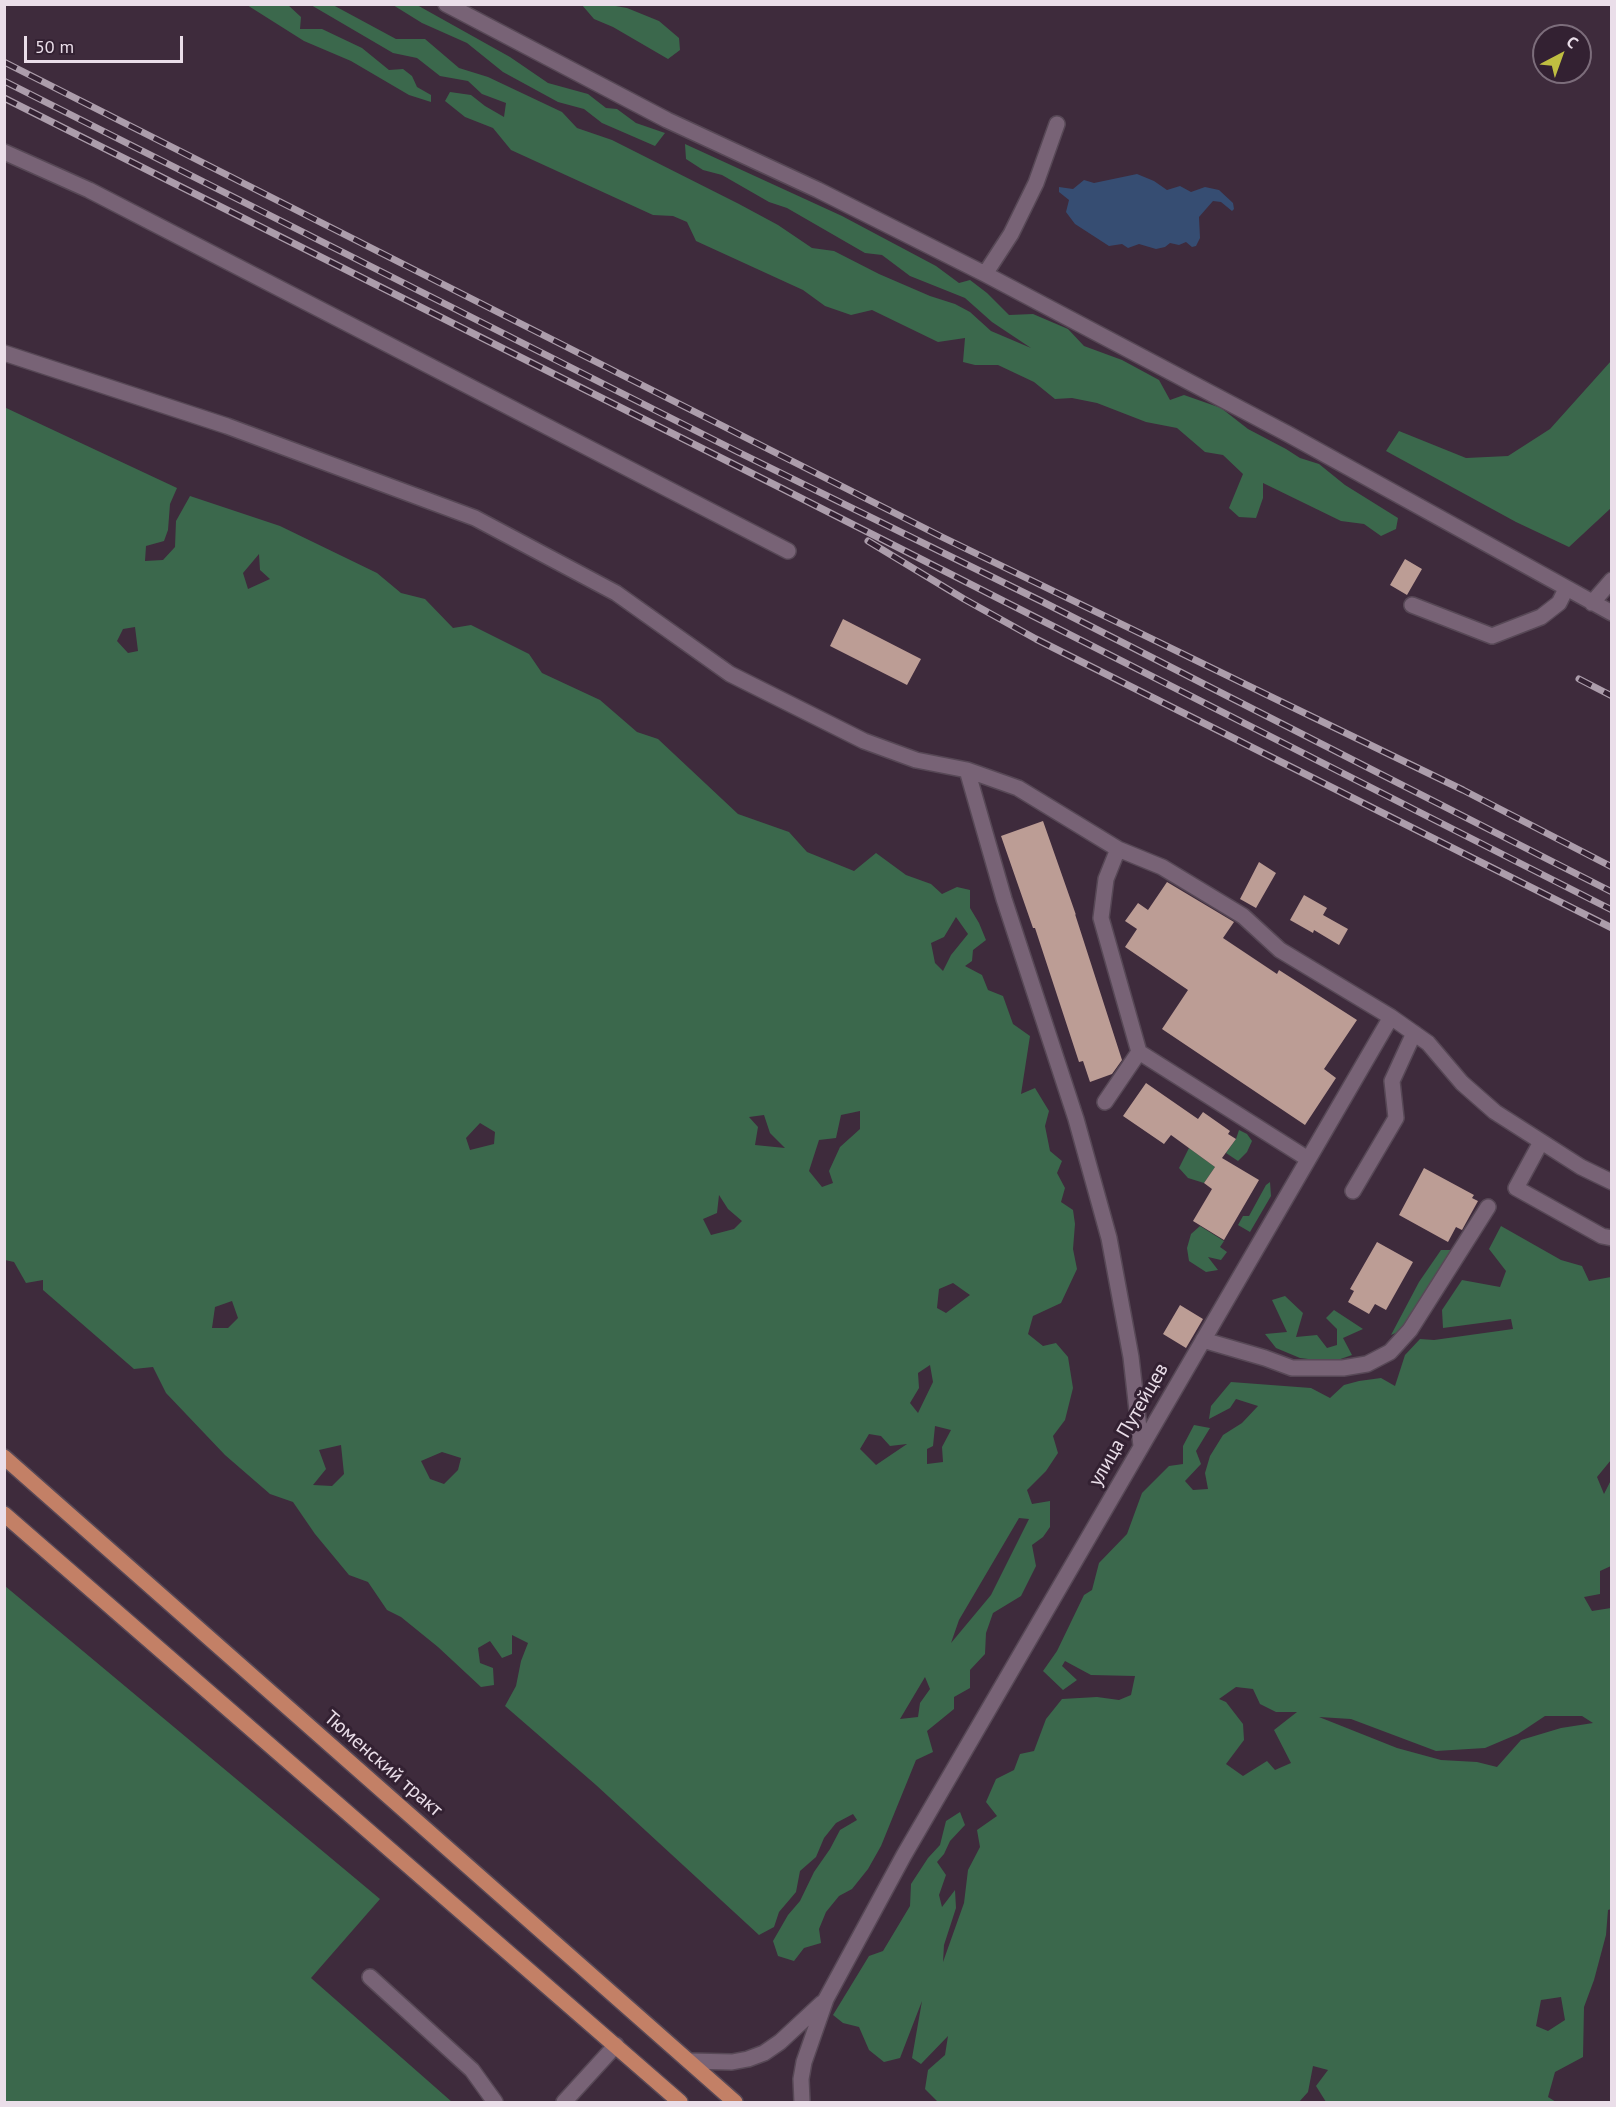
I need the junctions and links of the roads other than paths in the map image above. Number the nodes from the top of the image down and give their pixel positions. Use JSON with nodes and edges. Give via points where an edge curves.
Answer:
{"nodes":[{"id":1,"x":446,"y":4,"type":"edge"},
{"id":2,"x":1057,"y":124,"type":"dead end"},
{"id":3,"x":4,"y":152,"type":"edge"},
{"id":4,"x":985,"y":274,"type":"junction"},
{"id":5,"x":4,"y":353,"type":"edge"},
{"id":6,"x":788,"y":551,"type":"dead end"},
{"id":7,"x":1611,"y":580,"type":"edge"},
{"id":8,"x":1566,"y":589,"type":"junction"},
{"id":9,"x":1592,"y":603,"type":"junction"},
{"id":10,"x":1412,"y":605,"type":"dead end"},
{"id":11,"x":1611,"y":614,"type":"edge"},
{"id":12,"x":967,"y":770,"type":"junction"},
{"id":13,"x":1118,"y":849,"type":"junction"},
{"id":14,"x":1391,"y":1017,"type":"junction"},
{"id":15,"x":1414,"y":1033,"type":"junction"},
{"id":16,"x":1139,"y":1052,"type":"junction"},
{"id":17,"x":1105,"y":1102,"type":"dead end"},
{"id":18,"x":1541,"y":1142,"type":"junction"},
{"id":19,"x":1308,"y":1160,"type":"junction"},
{"id":20,"x":1611,"y":1182,"type":"edge"},
{"id":21,"x":1353,"y":1191,"type":"dead end"},
{"id":22,"x":1488,"y":1207,"type":"dead end"},
{"id":23,"x":1611,"y":1238,"type":"edge"},
{"id":24,"x":1203,"y":1341,"type":"junction"},
{"id":25,"x":1141,"y":1446,"type":"junction"},
{"id":26,"x":4,"y":1457,"type":"edge"},
{"id":27,"x":4,"y":1514,"type":"edge"},
{"id":28,"x":370,"y":1977,"type":"dead end"},
{"id":29,"x":826,"y":1999,"type":"junction"},
{"id":30,"x":616,"y":2045,"type":"junction"},
{"id":31,"x":689,"y":2061,"type":"junction"},
{"id":32,"x":495,"y":2103,"type":"edge"},
{"id":33,"x":564,"y":2103,"type":"edge"},
{"id":34,"x":680,"y":2103,"type":"edge"},
{"id":35,"x":735,"y":2103,"type":"edge"},
{"id":36,"x":802,"y":2103,"type":"edge"}],
"edges":[{"from":1,"to":4,"type":"street","via":[[667,120]]},
{"from":2,"to":4,"type":"street","via":[[1036,183],[1011,234]]},
{"from":3,"to":6,"type":"street","via":[[89,190]]},
{"from":4,"to":8,"type":"street","via":[[1307,444]]},
{"from":5,"to":12,"type":"street","via":[[227,426],[475,518],[616,593],[730,674],[864,741],[916,760]]},
{"from":7,"to":9,"type":"street"},
{"from":8,"to":9,"type":"street"},
{"from":8,"to":10,"type":"street","via":[[1559,603],[1541,616],[1492,636]]},
{"from":9,"to":11,"type":"street"},
{"from":12,"to":13,"type":"street","via":[[1018,788]]},
{"from":12,"to":25,"type":"street","via":[[1109,1238],[1131,1357]]},
{"from":13,"to":14,"type":"street","via":[[1162,867],[1243,916],[1280,950]]},
{"from":13,"to":16,"type":"street","via":[[1106,879],[1101,918]]},
{"from":14,"to":15,"type":"street"},
{"from":14,"to":19,"type":"street","name":"улица Путейцев"},
{"from":15,"to":18,"type":"street","via":[[1495,1112]]},
{"from":15,"to":21,"type":"street","via":[[1392,1081],[1396,1118]]},
{"from":16,"to":17,"type":"street"},
{"from":16,"to":19,"type":"street"},
{"from":18,"to":20,"type":"street"},
{"from":18,"to":23,"type":"street","via":[[1516,1188]]},
{"from":19,"to":24,"type":"street","name":"улица Путейцев"},
{"from":22,"to":24,"type":"street","via":[[1410,1330],[1390,1352],[1367,1364],[1292,1368]]},
{"from":24,"to":25,"type":"street","name":"улица Путейцев"},
{"from":25,"to":29,"type":"street","name":"улица Путейцев","via":[[904,1855]]},
{"from":26,"to":31,"type":"main road","name":"Тюменский тракт"},
{"from":27,"to":30,"type":"main road"},
{"from":28,"to":32,"type":"street","via":[[472,2070]]},
{"from":29,"to":31,"type":"street","via":[[764,2052],[732,2062]]},
{"from":29,"to":36,"type":"street","via":[[804,2062]]},
{"from":30,"to":33,"type":"street"},
{"from":30,"to":34,"type":"main road"},
{"from":31,"to":35,"type":"main road","name":"Тюменский тракт"}]}
